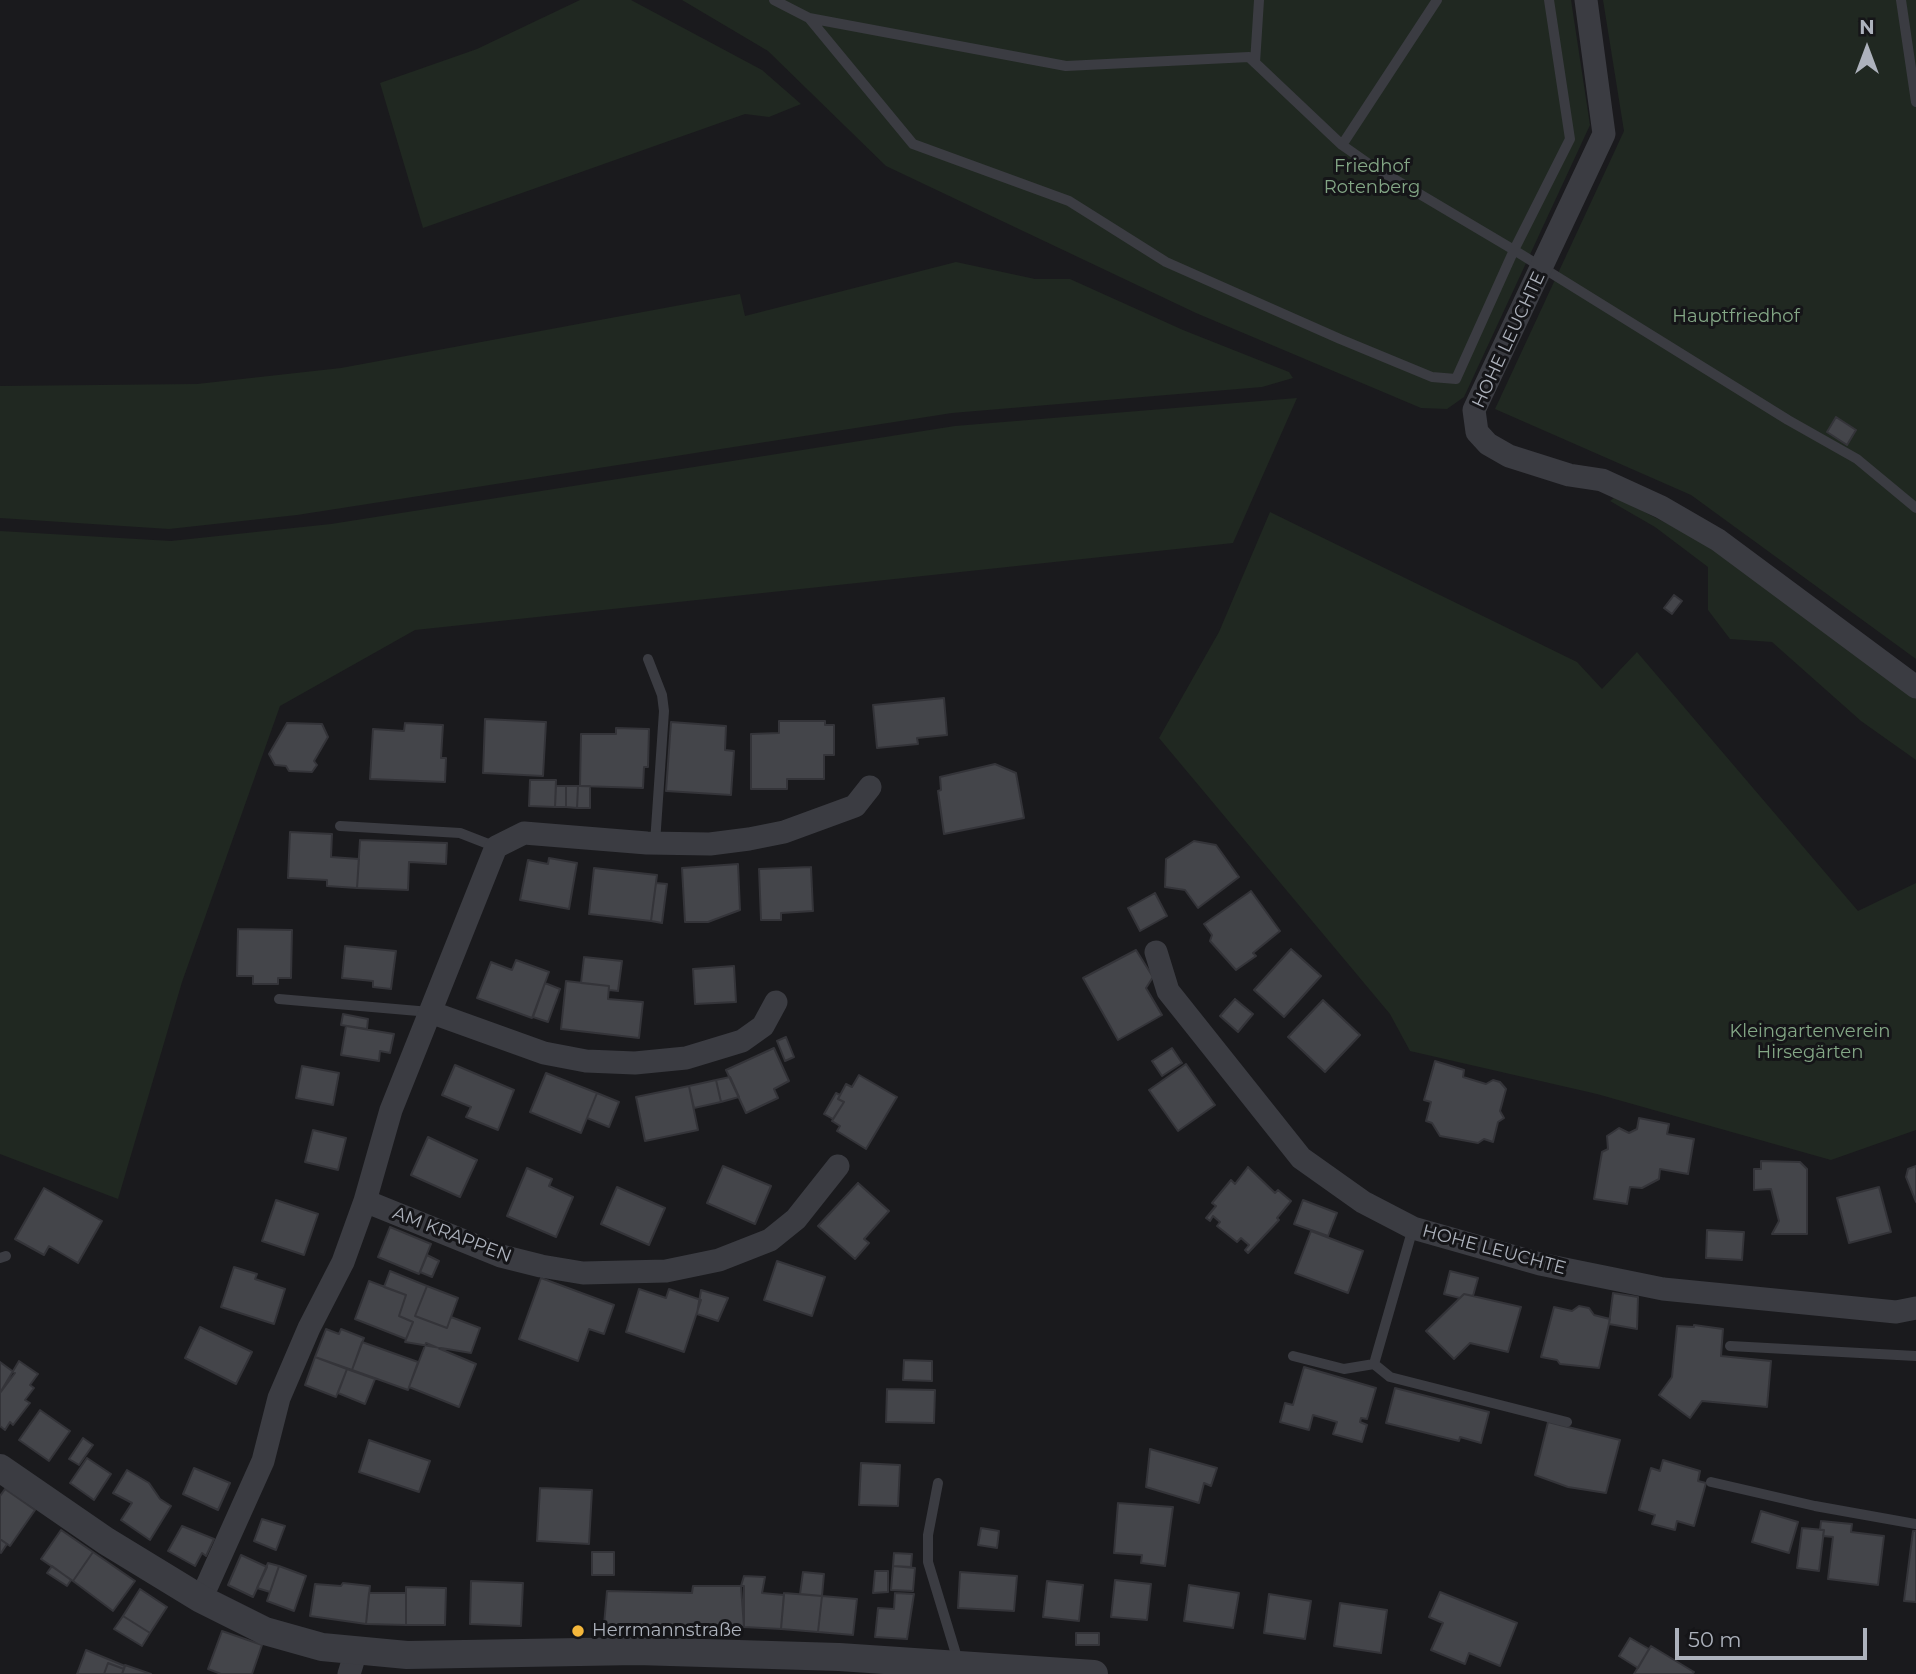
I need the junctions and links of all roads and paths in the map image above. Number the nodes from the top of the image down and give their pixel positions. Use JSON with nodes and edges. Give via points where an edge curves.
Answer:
{"nodes":[{"id":1,"x":774,"y":0,"type":"edge"},
{"id":2,"x":1259,"y":0,"type":"edge"},
{"id":3,"x":1437,"y":0,"type":"edge"},
{"id":4,"x":1549,"y":0,"type":"edge"},
{"id":5,"x":1586,"y":0,"type":"edge"},
{"id":6,"x":1901,"y":0,"type":"edge"},
{"id":7,"x":809,"y":18,"type":"junction"},
{"id":8,"x":1255,"y":63,"type":"junction"},
{"id":9,"x":1916,"y":102,"type":"edge"},
{"id":10,"x":1342,"y":145,"type":"junction"},
{"id":11,"x":1514,"y":250,"type":"junction"},
{"id":12,"x":1542,"y":269,"type":"junction"},
{"id":13,"x":1916,"y":508,"type":"edge"},
{"id":14,"x":648,"y":659,"type":"dead end"},
{"id":15,"x":1916,"y":687,"type":"edge"},
{"id":16,"x":870,"y":787,"type":"dead end"},
{"id":17,"x":340,"y":826,"type":"dead end"},
{"id":18,"x":655,"y":844,"type":"junction"},
{"id":19,"x":496,"y":846,"type":"junction"},
{"id":20,"x":1156,"y":952,"type":"dead end"},
{"id":21,"x":279,"y":999,"type":"dead end"},
{"id":22,"x":776,"y":1002,"type":"dead end"},
{"id":23,"x":430,"y":1012,"type":"junction"},
{"id":24,"x":838,"y":1166,"type":"dead end"},
{"id":25,"x":365,"y":1201,"type":"junction"},
{"id":26,"x":1413,"y":1228,"type":"junction"},
{"id":27,"x":1916,"y":1308,"type":"edge"},
{"id":28,"x":1730,"y":1346,"type":"dead end"},
{"id":29,"x":1293,"y":1356,"type":"dead end"},
{"id":30,"x":1916,"y":1356,"type":"edge"},
{"id":31,"x":1374,"y":1364,"type":"junction"},
{"id":32,"x":1567,"y":1422,"type":"dead end"},
{"id":33,"x":0,"y":1468,"type":"edge"},
{"id":34,"x":1711,"y":1482,"type":"dead end"},
{"id":35,"x":938,"y":1483,"type":"dead end"},
{"id":36,"x":1916,"y":1524,"type":"edge"},
{"id":37,"x":201,"y":1599,"type":"junction"},
{"id":38,"x":352,"y":1663,"type":"edge"},
{"id":39,"x":960,"y":1667,"type":"junction"},
{"id":40,"x":1094,"y":1674,"type":"edge"}],
"edges":[{"from":1,"to":7,"type":"lane"},
{"from":2,"to":8,"type":"lane"},
{"from":3,"to":10,"type":"lane"},
{"from":4,"to":11,"type":"lane","via":[[1570,139]]},
{"from":5,"to":12,"type":"street","name":"HOHE LEUCHTE","via":[[1604,134]]},
{"from":6,"to":9,"type":"lane"},
{"from":7,"to":8,"type":"lane","via":[[1066,66],[1249,57]]},
{"from":7,"to":11,"type":"lane","via":[[913,144],[1069,201],[1166,262],[1432,377],[1456,379]]},
{"from":8,"to":10,"type":"lane"},
{"from":10,"to":11,"type":"lane"},
{"from":11,"to":12,"type":"lane"},
{"from":12,"to":13,"type":"lane","via":[[1857,459]]},
{"from":12,"to":15,"type":"street","name":"HOHE LEUCHTE","via":[[1474,410],[1477,432],[1509,456],[1602,480],[1718,540]]},
{"from":14,"to":18,"type":"lane","via":[[664,711]]},
{"from":16,"to":18,"type":"street","via":[[855,806],[785,832],[710,844]]},
{"from":17,"to":19,"type":"lane","via":[[460,833]]},
{"from":18,"to":19,"type":"street","via":[[524,833]]},
{"from":19,"to":23,"type":"street"},
{"from":20,"to":26,"type":"street","name":"HOHE LEUCHTE","via":[[1168,991],[1301,1158],[1363,1202]]},
{"from":21,"to":23,"type":"lane"},
{"from":22,"to":23,"type":"street","via":[[763,1026],[742,1041],[686,1058],[635,1063],[544,1053]]},
{"from":23,"to":25,"type":"street","via":[[391,1110]]},
{"from":24,"to":25,"type":"street","name":"AM KRAPPEN","via":[[796,1219],[770,1240],[719,1260],[666,1271],[583,1273],[541,1266],[501,1256]]},
{"from":25,"to":37,"type":"street","via":[[343,1262],[279,1398],[254,1484]]},
{"from":26,"to":27,"type":"street","name":"HOHE LEUCHTE","via":[[1540,1264],[1663,1289],[1896,1312]]},
{"from":26,"to":31,"type":"lane"},
{"from":28,"to":30,"type":"lane"},
{"from":29,"to":31,"type":"lane","via":[[1344,1369]]},
{"from":31,"to":32,"type":"lane","via":[[1390,1377]]},
{"from":33,"to":37,"type":"street"},
{"from":34,"to":36,"type":"lane"},
{"from":35,"to":39,"type":"lane","via":[[928,1562]]},
{"from":37,"to":38,"type":"street"},
{"from":38,"to":39,"type":"street","via":[[693,1652]]},
{"from":39,"to":40,"type":"street"}]}
